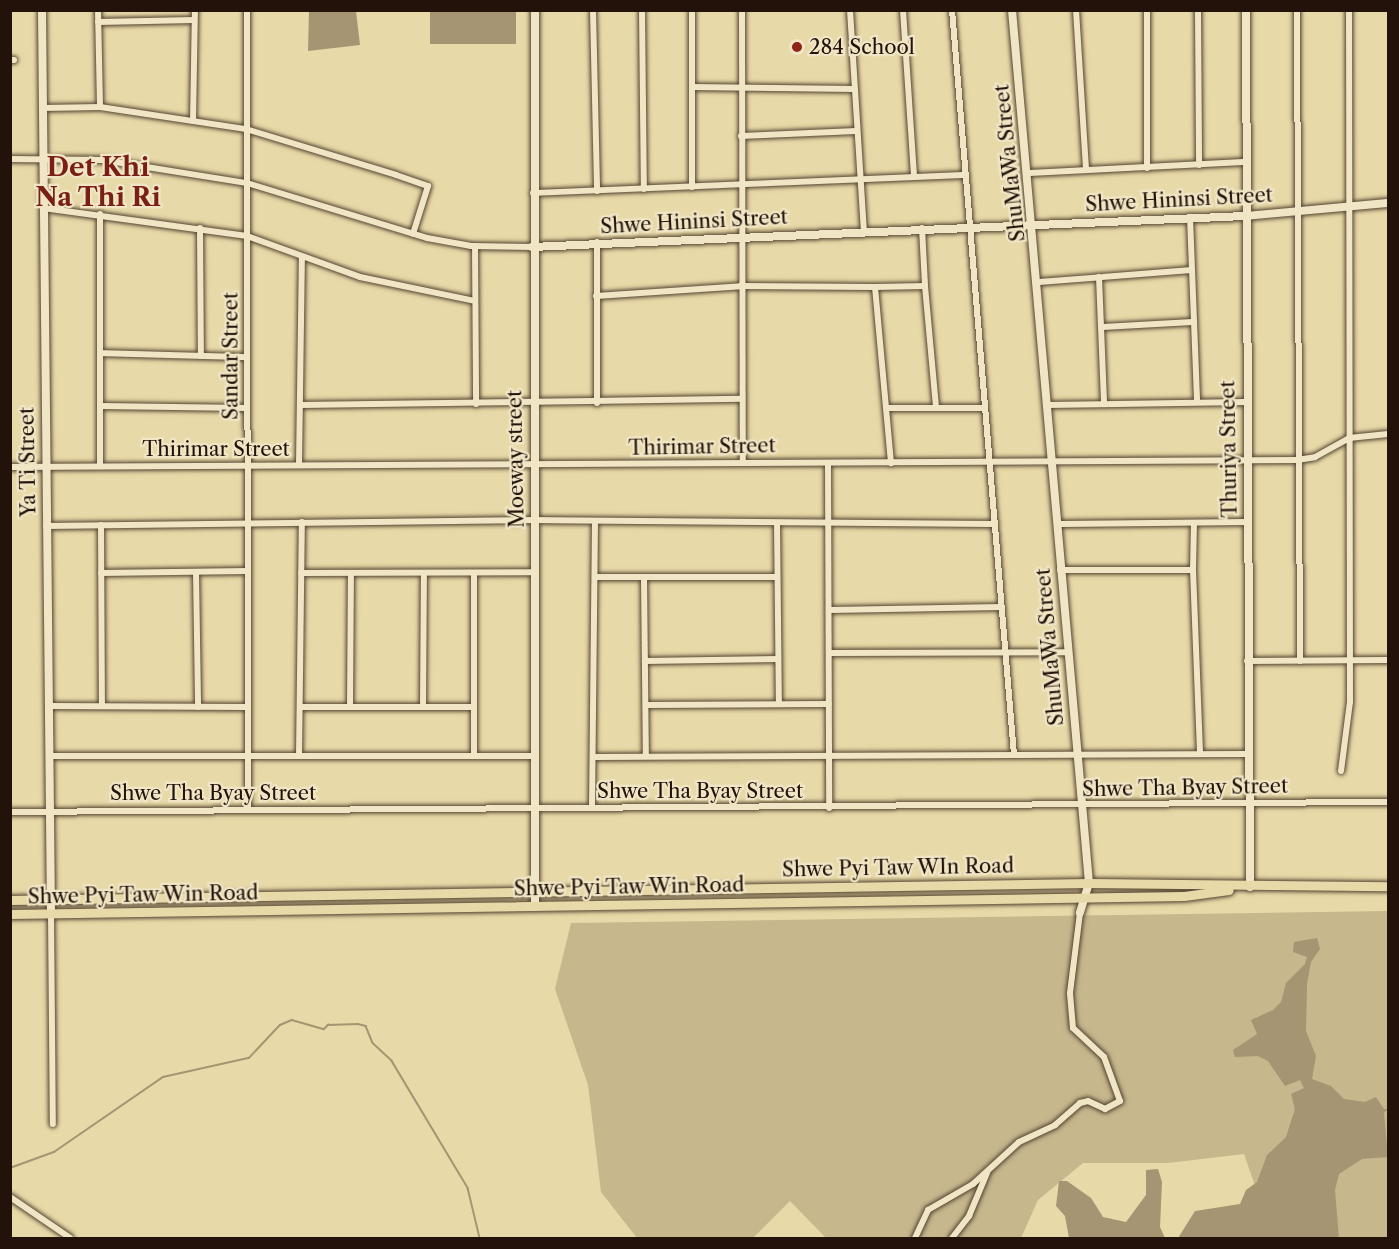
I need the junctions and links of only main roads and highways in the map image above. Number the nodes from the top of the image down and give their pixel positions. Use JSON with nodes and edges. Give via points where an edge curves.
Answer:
{"nodes":[{"id":1,"x":1389,"y":886,"type":"edge"},
{"id":2,"x":1248,"y":887,"type":"junction"},
{"id":3,"x":10,"y":900,"type":"edge"},
{"id":4,"x":10,"y":914,"type":"edge"}],
"edges":[{"from":1,"to":2,"type":"main road"},
{"from":2,"to":3,"type":"main road","name":"Shwe Pyi Taw WIn Road","via":[[1089,883]]},
{"from":2,"to":4,"type":"main road","name":"Shwe Pyi Taw Win Road","via":[[1184,896]]}]}
